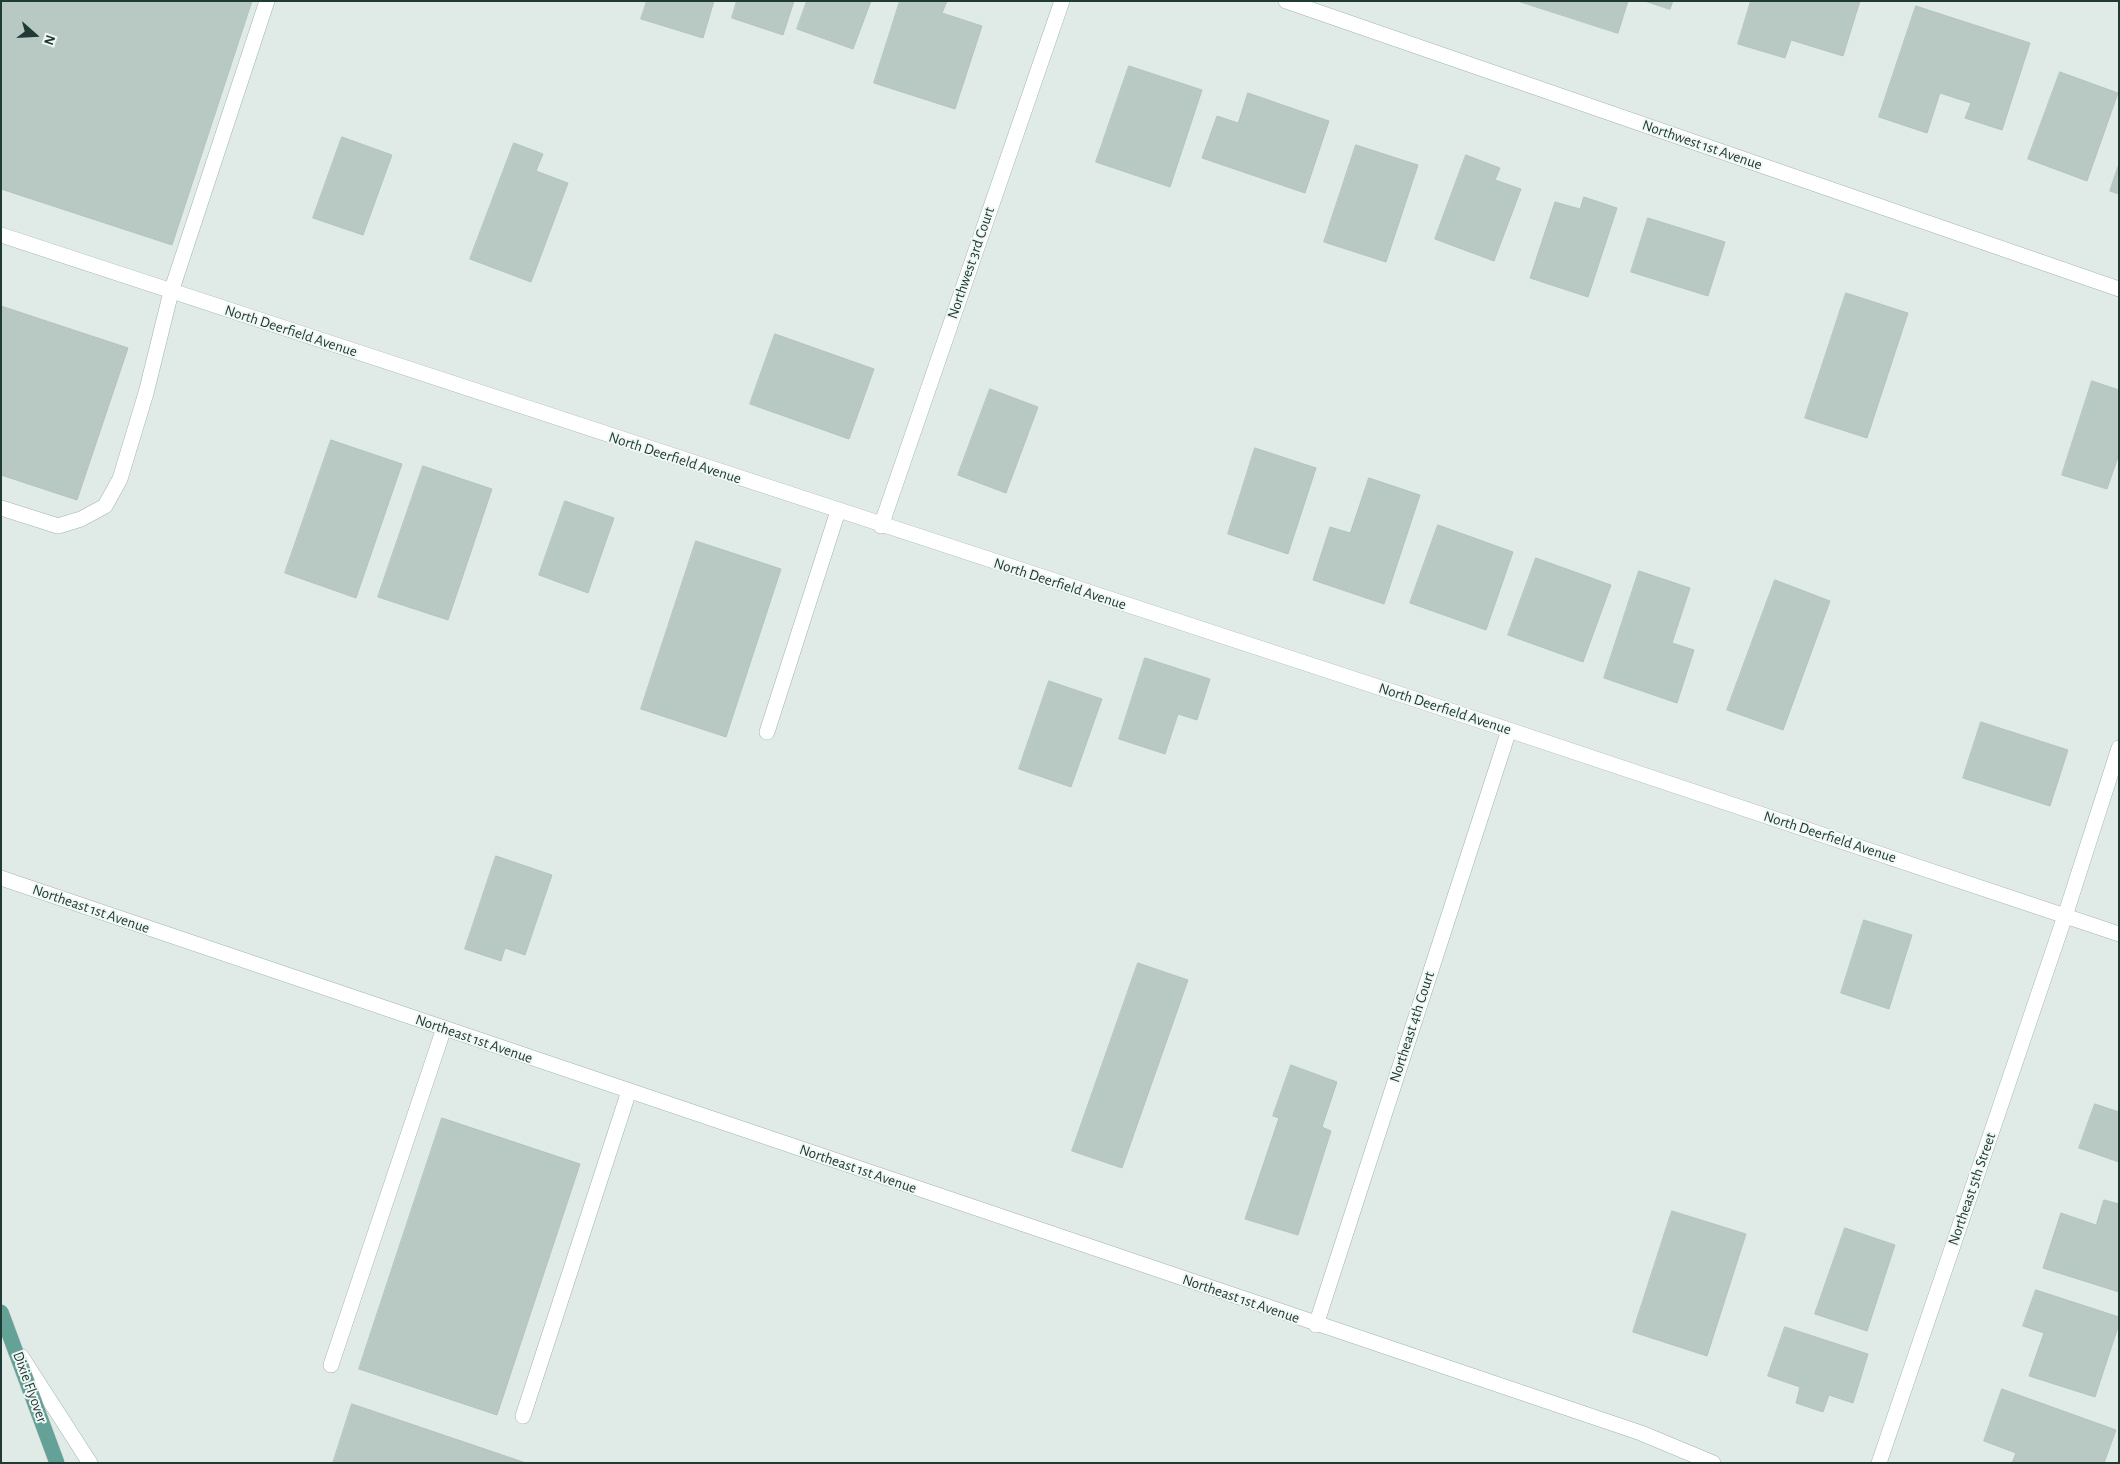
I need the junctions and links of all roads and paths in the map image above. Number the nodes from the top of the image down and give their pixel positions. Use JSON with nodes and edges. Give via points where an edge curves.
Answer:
{"nodes":[{"id":1,"x":267,"y":1,"type":"edge"},
{"id":2,"x":1062,"y":1,"type":"edge"},
{"id":3,"x":1286,"y":1,"type":"edge"},
{"id":4,"x":1,"y":235,"type":"edge"},
{"id":5,"x":2119,"y":289,"type":"edge"},
{"id":6,"x":171,"y":292,"type":"junction"},
{"id":7,"x":1,"y":508,"type":"edge"},
{"id":8,"x":838,"y":511,"type":"junction"},
{"id":9,"x":881,"y":526,"type":"junction"},
{"id":10,"x":1509,"y":730,"type":"junction"},
{"id":11,"x":767,"y":732,"type":"dead end"},
{"id":12,"x":2119,"y":748,"type":"edge"},
{"id":13,"x":1,"y":878,"type":"edge"},
{"id":14,"x":2065,"y":916,"type":"junction"},
{"id":15,"x":2119,"y":934,"type":"edge"},
{"id":16,"x":444,"y":1028,"type":"junction"},
{"id":17,"x":629,"y":1091,"type":"junction"},
{"id":18,"x":1,"y":1312,"type":"edge"},
{"id":19,"x":1,"y":1325,"type":"edge"},
{"id":20,"x":1316,"y":1325,"type":"junction"},
{"id":21,"x":331,"y":1365,"type":"dead end"},
{"id":22,"x":523,"y":1416,"type":"dead end"},
{"id":23,"x":57,"y":1463,"type":"edge"},
{"id":24,"x":90,"y":1463,"type":"edge"},
{"id":25,"x":1713,"y":1463,"type":"edge"},
{"id":26,"x":1879,"y":1463,"type":"edge"}],
"edges":[{"from":1,"to":6,"type":"street"},
{"from":2,"to":9,"type":"street","name":"Northwest 3rd Court"},
{"from":3,"to":5,"type":"street","name":"Northwest 1st Avenue"},
{"from":4,"to":6,"type":"street","name":"North Deerfield Avenue"},
{"from":6,"to":7,"type":"street","via":[[120,479],[105,506],[81,519],[58,526]]},
{"from":6,"to":8,"type":"street","name":"North Deerfield Avenue"},
{"from":8,"to":9,"type":"street","name":"North Deerfield Avenue"},
{"from":8,"to":11,"type":"street"},
{"from":9,"to":10,"type":"street","name":"North Deerfield Avenue"},
{"from":10,"to":14,"type":"street","name":"North Deerfield Avenue"},
{"from":10,"to":20,"type":"street","name":"Northeast 4th Court"},
{"from":12,"to":14,"type":"street","name":"Northeast 5th Street"},
{"from":13,"to":16,"type":"street","name":"Northeast 1st Avenue"},
{"from":14,"to":15,"type":"street","name":"North Deerfield Avenue"},
{"from":14,"to":26,"type":"street","name":"Northeast 5th Street"},
{"from":16,"to":17,"type":"street","name":"Northeast 1st Avenue"},
{"from":16,"to":21,"type":"street"},
{"from":17,"to":20,"type":"street","name":"Northeast 1st Avenue"},
{"from":17,"to":22,"type":"street"},
{"from":18,"to":23,"type":"main road","name":"Dixie Flyover","bridge":true},
{"from":19,"to":24,"type":"street"},
{"from":20,"to":25,"type":"street","name":"Northeast 1st Avenue","via":[[1641,1433]]}]}
